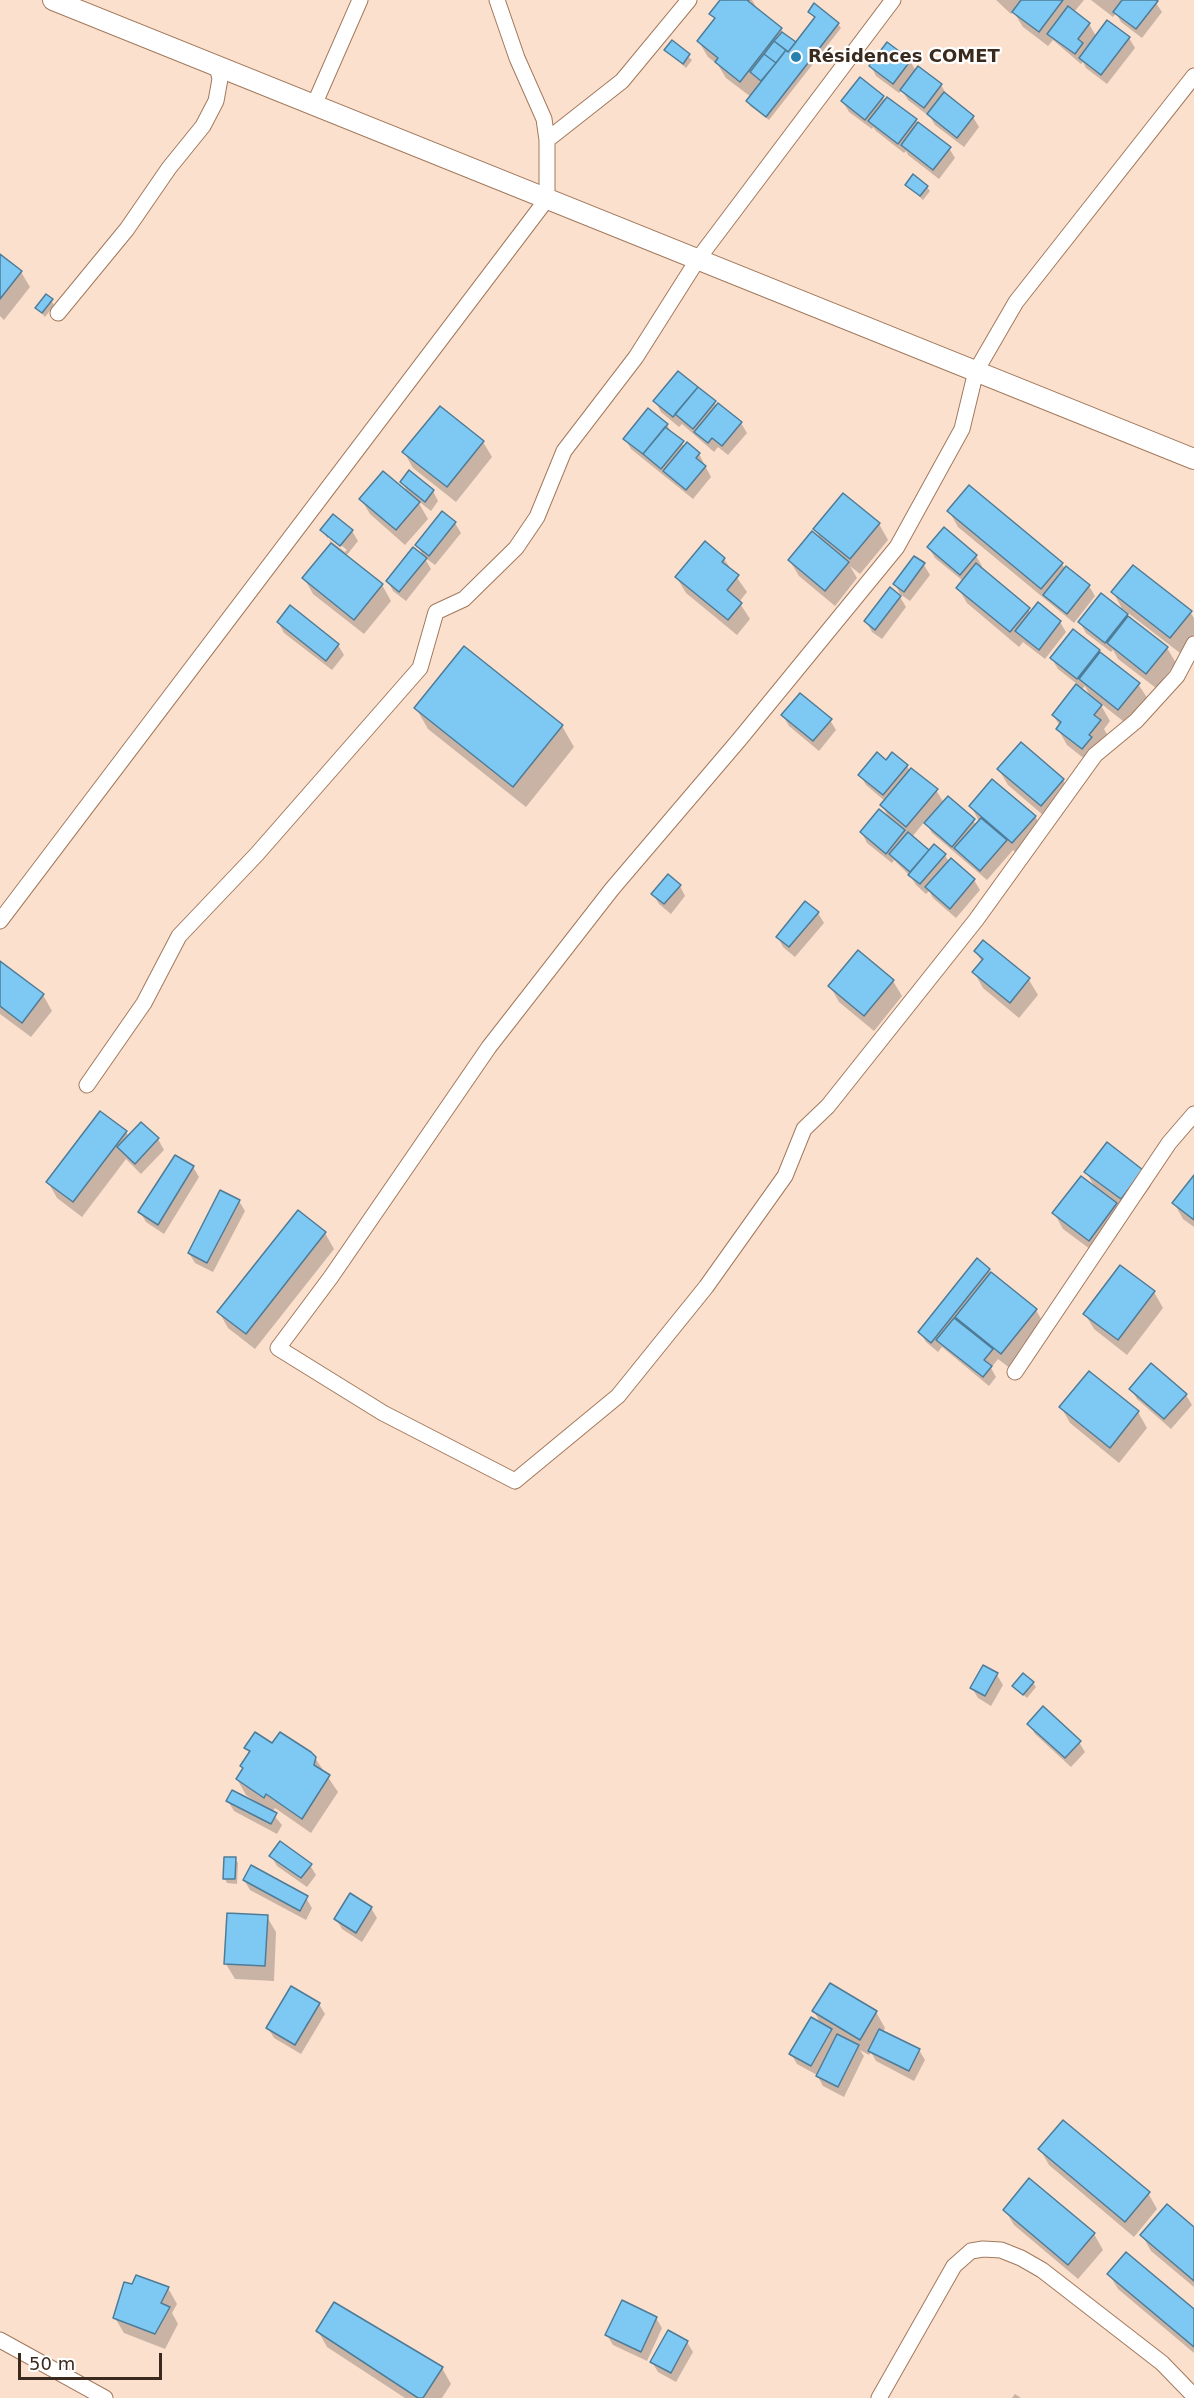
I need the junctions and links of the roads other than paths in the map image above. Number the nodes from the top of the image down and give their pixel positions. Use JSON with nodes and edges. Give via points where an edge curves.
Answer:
{"nodes":[{"id":1,"x":53,"y":0,"type":"edge"},
{"id":2,"x":360,"y":0,"type":"edge"},
{"id":3,"x":497,"y":0,"type":"edge"},
{"id":4,"x":689,"y":0,"type":"edge"},
{"id":5,"x":893,"y":0,"type":"edge"},
{"id":6,"x":217,"y":66,"type":"junction"},
{"id":7,"x":1194,"y":76,"type":"edge"},
{"id":8,"x":314,"y":105,"type":"junction"},
{"id":9,"x":547,"y":140,"type":"junction"},
{"id":10,"x":547,"y":199,"type":"junction"},
{"id":11,"x":698,"y":259,"type":"junction"},
{"id":12,"x":58,"y":313,"type":"dead end"},
{"id":13,"x":976,"y":371,"type":"junction"},
{"id":14,"x":1194,"y":459,"type":"edge"},
{"id":15,"x":1194,"y":644,"type":"edge"},
{"id":16,"x":0,"y":921,"type":"edge"},
{"id":17,"x":87,"y":1085,"type":"dead end"},
{"id":18,"x":1194,"y":1114,"type":"edge"},
{"id":19,"x":1016,"y":1372,"type":"dead end"},
{"id":20,"x":0,"y":2340,"type":"edge"},
{"id":21,"x":1194,"y":2396,"type":"edge"},
{"id":22,"x":105,"y":2398,"type":"edge"},
{"id":23,"x":879,"y":2398,"type":"edge"}],
"edges":[{"from":1,"to":6,"type":"street"},
{"from":2,"to":8,"type":"street"},
{"from":3,"to":9,"type":"street","via":[[544,119]]},
{"from":4,"to":9,"type":"street","via":[[622,81]]},
{"from":5,"to":11,"type":"street"},
{"from":6,"to":8,"type":"street"},
{"from":6,"to":12,"type":"street","via":[[220,79],[216,101],[203,126],[127,229]]},
{"from":7,"to":13,"type":"street","via":[[1016,302]]},
{"from":8,"to":10,"type":"street"},
{"from":9,"to":10,"type":"street"},
{"from":10,"to":11,"type":"street"},
{"from":10,"to":16,"type":"street"},
{"from":11,"to":13,"type":"street"},
{"from":11,"to":17,"type":"street","via":[[636,357],[564,452],[537,517],[516,548],[464,598],[436,612],[420,668],[257,854],[179,936],[144,1003]]},
{"from":13,"to":14,"type":"street"},
{"from":13,"to":15,"type":"street","via":[[962,429],[897,547],[612,889],[489,1047],[278,1348],[384,1413],[515,1481],[618,1396],[706,1287],[785,1176],[804,1129],[828,1106],[976,920],[1095,755],[1136,721],[1177,676]]},
{"from":18,"to":19,"type":"street","via":[[1169,1143]]},
{"from":20,"to":22,"type":"street"},
{"from":21,"to":23,"type":"street","via":[[1153,2355],[1042,2270],[1000,2250],[983,2249],[971,2251],[954,2266]]}]}
